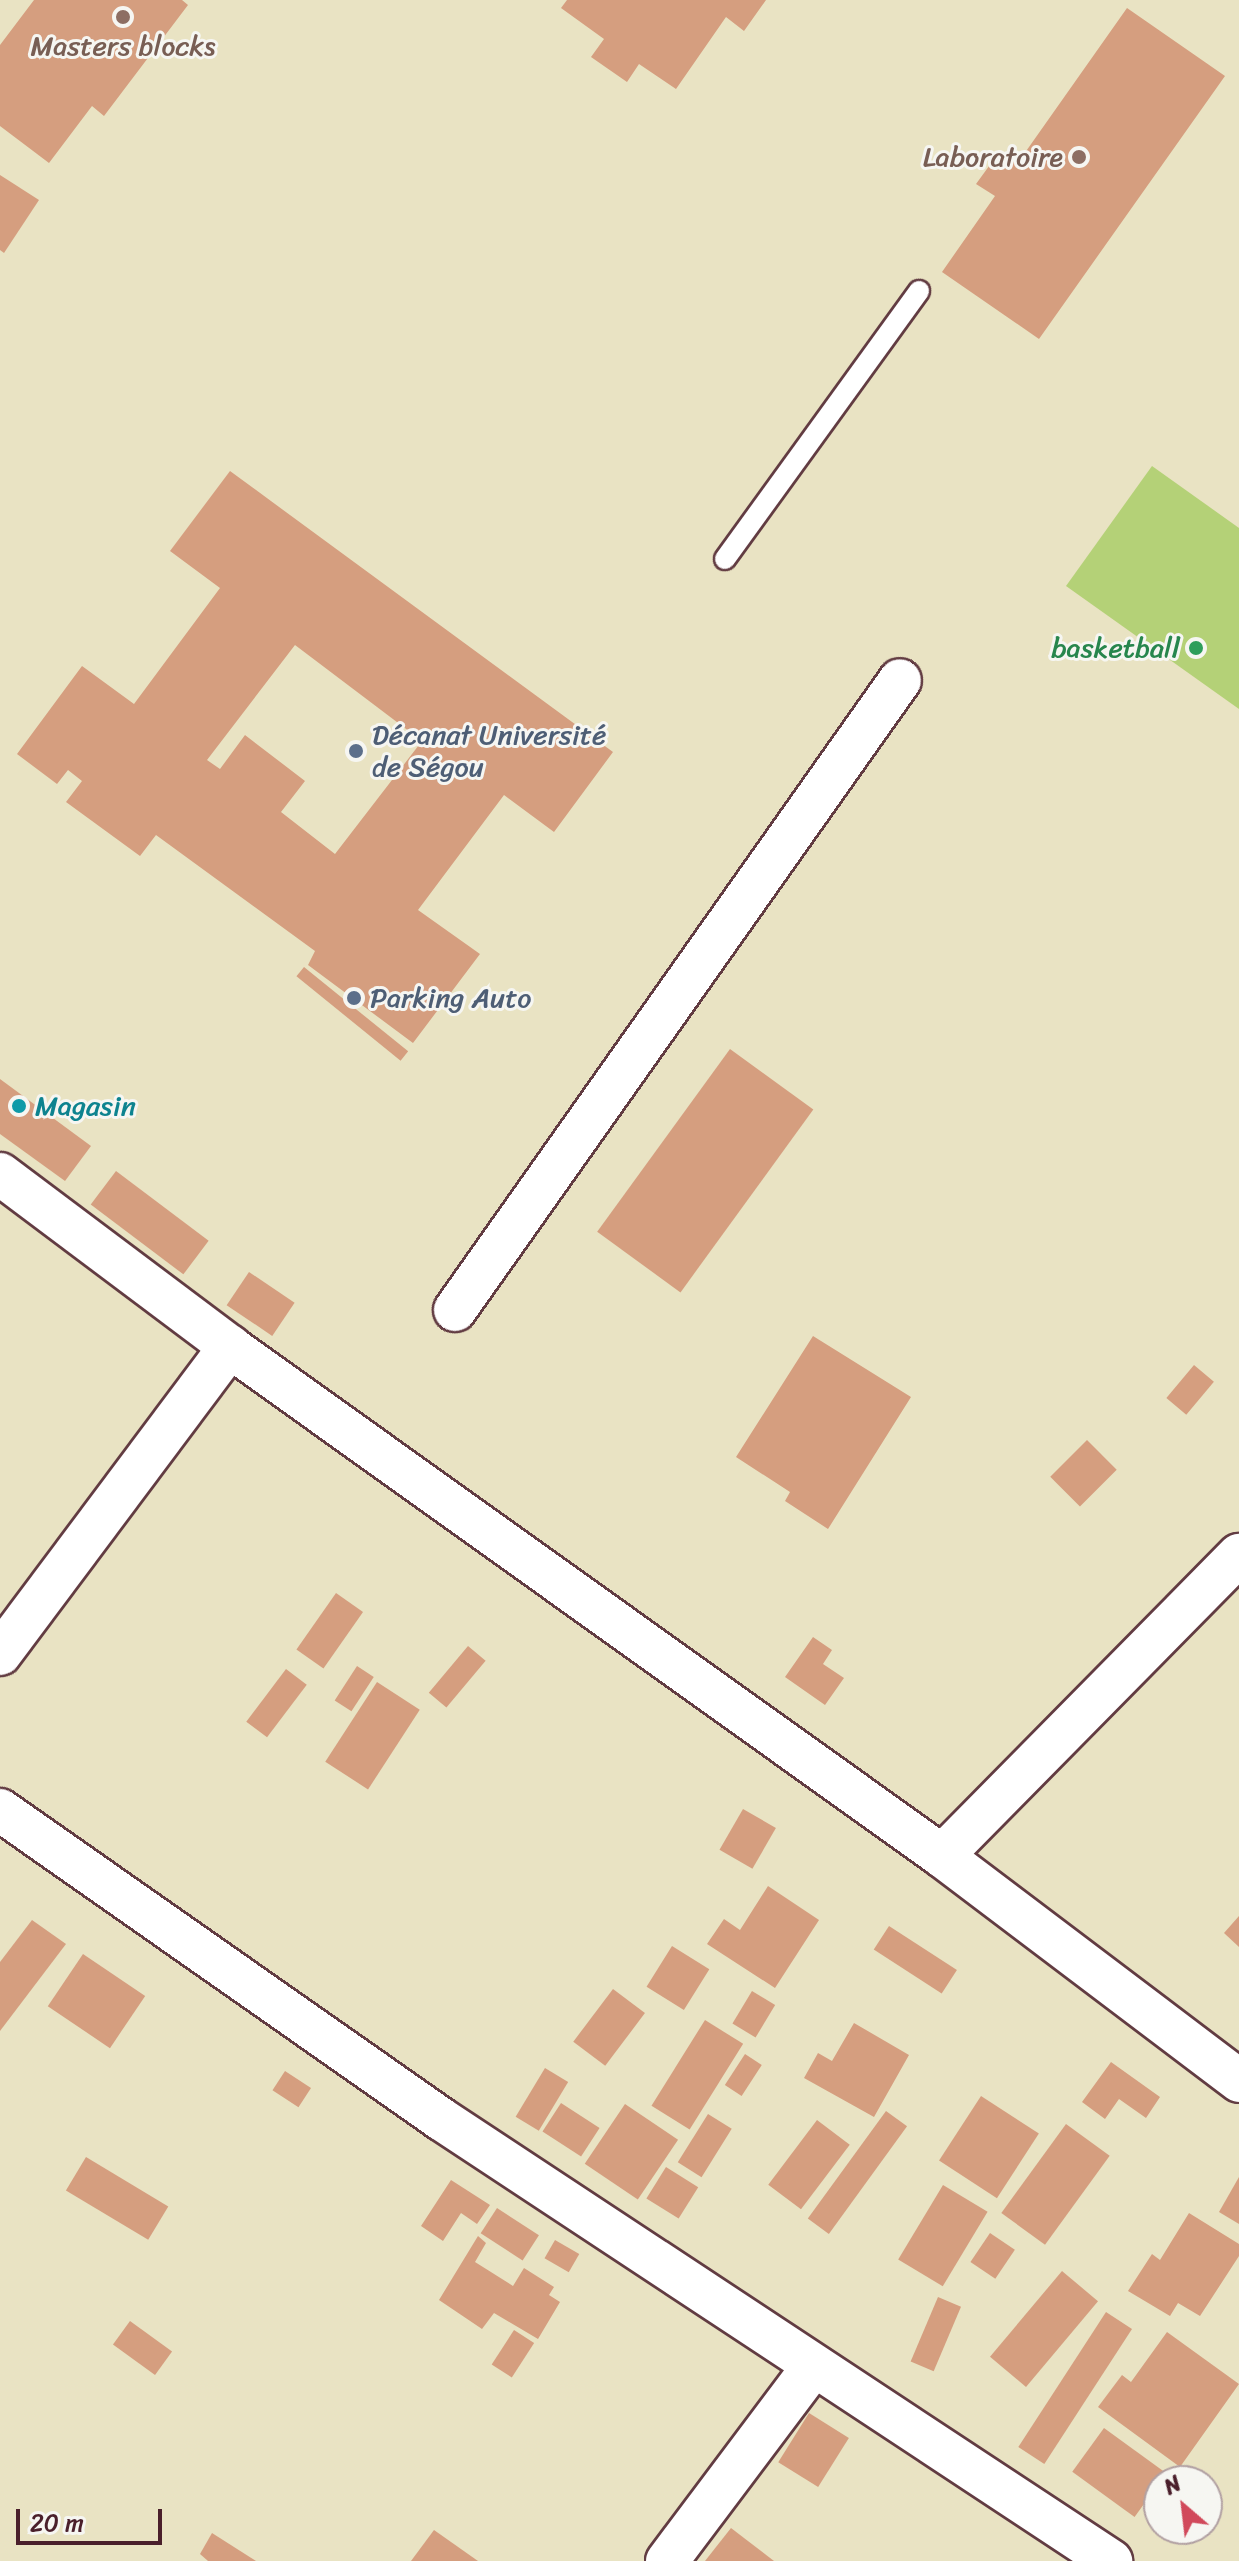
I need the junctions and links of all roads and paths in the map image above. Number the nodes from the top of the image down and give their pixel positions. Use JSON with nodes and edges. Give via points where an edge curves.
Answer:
{"nodes":[{"id":1,"x":919,"y":291,"type":"dead end"},
{"id":2,"x":725,"y":559,"type":"dead end"},
{"id":3,"x":900,"y":680,"type":"dead end"},
{"id":4,"x":0,"y":1174,"type":"edge"},
{"id":5,"x":455,"y":1310,"type":"dead end"},
{"id":6,"x":230,"y":1347,"type":"junction"},
{"id":7,"x":1239,"y":1555,"type":"edge"},
{"id":8,"x":0,"y":1654,"type":"edge"},
{"id":9,"x":0,"y":1810,"type":"edge"},
{"id":10,"x":942,"y":1856,"type":"junction"},
{"id":11,"x":1239,"y":2081,"type":"edge"},
{"id":12,"x":812,"y":2368,"type":"junction"},
{"id":13,"x":667,"y":2561,"type":"edge"},
{"id":14,"x":1111,"y":2561,"type":"edge"}],
"edges":[{"from":1,"to":2,"type":"lane"},
{"from":3,"to":5,"type":"street"},
{"from":4,"to":6,"type":"street"},
{"from":6,"to":8,"type":"street"},
{"from":6,"to":10,"type":"street"},
{"from":7,"to":10,"type":"street"},
{"from":9,"to":12,"type":"street","via":[[441,2119]]},
{"from":10,"to":11,"type":"street"},
{"from":12,"to":13,"type":"street"},
{"from":12,"to":14,"type":"street"}]}
